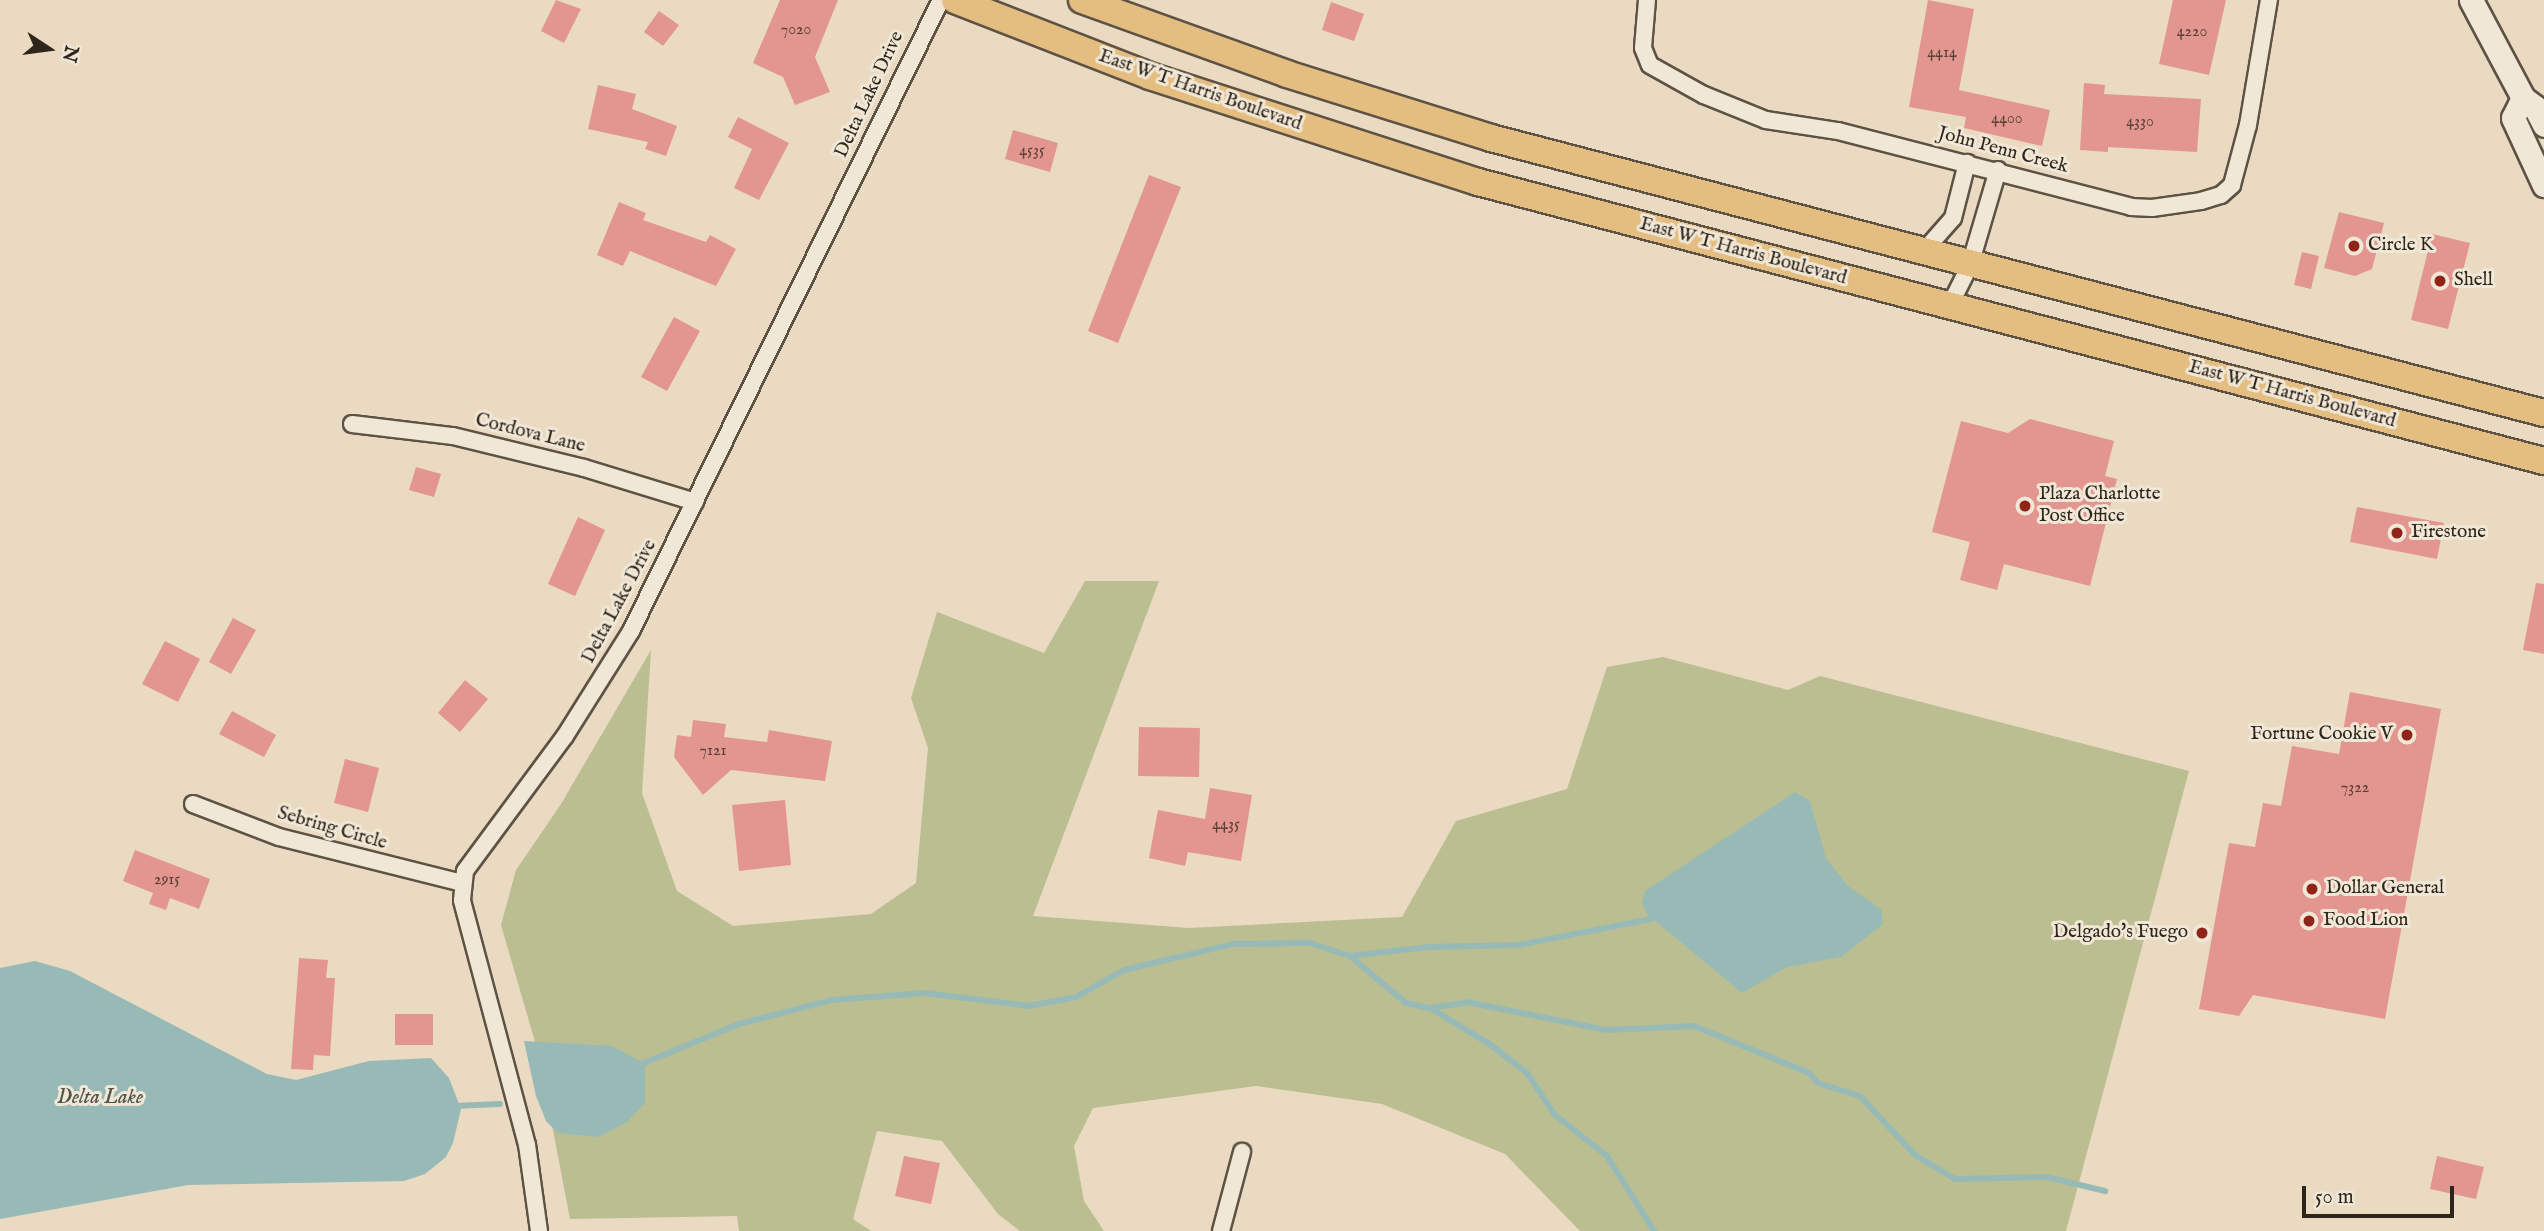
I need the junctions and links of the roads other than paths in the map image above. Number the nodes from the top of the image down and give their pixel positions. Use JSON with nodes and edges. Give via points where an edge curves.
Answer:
{"nodes":[{"id":1,"x":941,"y":0,"type":"edge"},
{"id":2,"x":955,"y":0,"type":"edge"},
{"id":3,"x":1082,"y":0,"type":"edge"},
{"id":4,"x":1647,"y":0,"type":"edge"},
{"id":5,"x":2269,"y":0,"type":"edge"},
{"id":6,"x":2471,"y":0,"type":"edge"},
{"id":7,"x":2522,"y":98,"type":"junction"},
{"id":8,"x":2544,"y":125,"type":"edge"},
{"id":9,"x":1967,"y":163,"type":"junction"},
{"id":10,"x":1998,"y":170,"type":"junction"},
{"id":11,"x":2544,"y":185,"type":"edge"},
{"id":12,"x":1923,"y":252,"type":"junction"},
{"id":13,"x":1970,"y":265,"type":"junction"},
{"id":14,"x":1950,"y":305,"type":"junction"},
{"id":15,"x":2544,"y":412,"type":"edge"},
{"id":16,"x":352,"y":424,"type":"dead end"},
{"id":17,"x":2544,"y":461,"type":"edge"},
{"id":18,"x":695,"y":502,"type":"junction"},
{"id":19,"x":194,"y":804,"type":"dead end"},
{"id":20,"x":462,"y":883,"type":"junction"},
{"id":21,"x":1242,"y":1152,"type":"dead end"},
{"id":22,"x":1223,"y":1230,"type":"edge"},
{"id":23,"x":539,"y":1231,"type":"edge"}],
"edges":[{"from":1,"to":18,"type":"street","name":"Delta Lake Drive"},
{"from":2,"to":14,"type":"main road","name":"East W T Harris Boulevard","via":[[1150,76],[1478,182]]},
{"from":3,"to":12,"type":"main road","via":[[1424,118]]},
{"from":4,"to":9,"type":"street","name":"John Penn Creek","via":[[1643,48],[1650,65],[1673,80],[1766,120],[1838,131]]},
{"from":5,"to":10,"type":"street","name":"John Penn Creek","via":[[2242,151],[2232,185],[2221,195],[2178,206],[2131,207]]},
{"from":6,"to":7,"type":"main road"},
{"from":7,"to":8,"type":"main road","via":[[2535,107]]},
{"from":7,"to":11,"type":"main road","via":[[2513,118]]},
{"from":9,"to":10,"type":"street","name":"John Penn Creek"},
{"from":9,"to":12,"type":"street","via":[[1953,219]]},
{"from":10,"to":13,"type":"street"},
{"from":12,"to":13,"type":"main road"},
{"from":13,"to":14,"type":"street"},
{"from":13,"to":15,"type":"main road"},
{"from":14,"to":17,"type":"main road","name":"East W T Harris Boulevard"},
{"from":16,"to":18,"type":"street","name":"Cordova Lane","via":[[453,436],[584,468]]},
{"from":18,"to":20,"type":"street","name":"Delta Lake Drive","via":[[603,680],[469,862]]},
{"from":19,"to":20,"type":"street","name":"Sebring Circle","via":[[279,836]]},
{"from":20,"to":23,"type":"street","via":[[462,900],[527,1145]]},
{"from":21,"to":22,"type":"street"}]}
